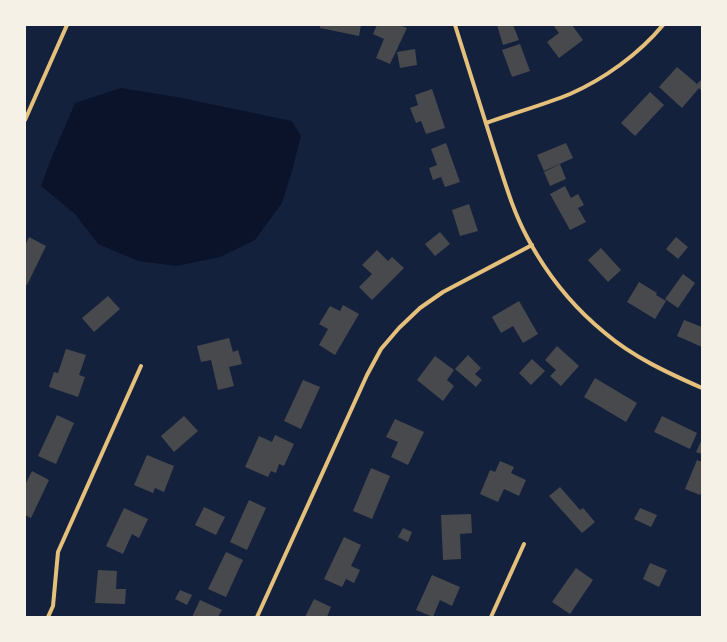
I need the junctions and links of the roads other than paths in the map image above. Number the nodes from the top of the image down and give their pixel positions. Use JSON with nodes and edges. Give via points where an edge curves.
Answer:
{"nodes":[{"id":1,"x":67,"y":25,"type":"edge"},
{"id":2,"x":455,"y":25,"type":"edge"},
{"id":3,"x":662,"y":25,"type":"edge"},
{"id":4,"x":25,"y":120,"type":"edge"},
{"id":5,"x":486,"y":123,"type":"junction"},
{"id":6,"x":532,"y":245,"type":"junction"},
{"id":7,"x":141,"y":366,"type":"dead end"},
{"id":8,"x":702,"y":388,"type":"edge"},
{"id":9,"x":524,"y":544,"type":"dead end"},
{"id":10,"x":48,"y":617,"type":"edge"},
{"id":11,"x":258,"y":617,"type":"edge"},
{"id":12,"x":491,"y":617,"type":"edge"}],
"edges":[{"from":1,"to":4,"type":"street"},
{"from":2,"to":5,"type":"street"},
{"from":3,"to":5,"type":"street","via":[[631,57],[601,77],[570,94]]},
{"from":5,"to":6,"type":"street","via":[[510,198]]},
{"from":6,"to":8,"type":"street","via":[[574,304],[605,334],[639,357]]},
{"from":6,"to":11,"type":"street","via":[[443,292],[420,308],[381,349],[366,375]]},
{"from":7,"to":10,"type":"street","via":[[58,552],[53,606]]},
{"from":9,"to":12,"type":"street"}]}
